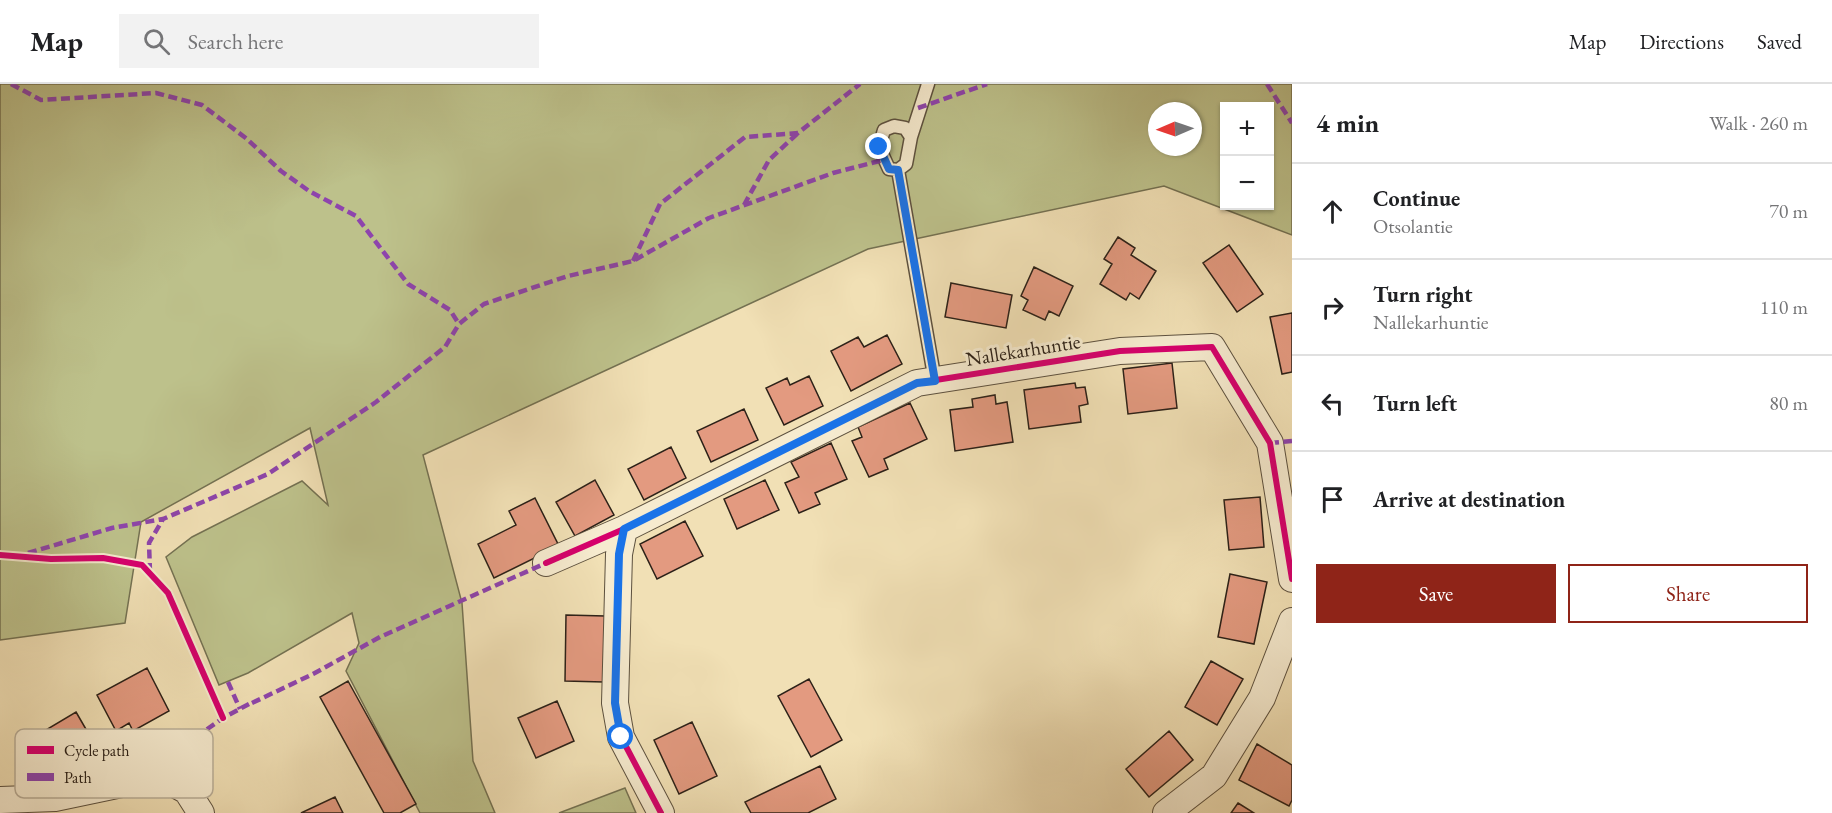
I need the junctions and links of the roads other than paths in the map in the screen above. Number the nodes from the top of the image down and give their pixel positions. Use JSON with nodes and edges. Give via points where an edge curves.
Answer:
{"nodes":[{"id":1,"x":928,"y":84,"type":"edge"},
{"id":2,"x":911,"y":137,"type":"junction"},
{"id":3,"x":898,"y":170,"type":"junction"},
{"id":4,"x":935,"y":381,"type":"junction"},
{"id":5,"x":624,"y":529,"type":"junction"},
{"id":6,"x":546,"y":563,"type":"dead end"},
{"id":7,"x":1292,"y":579,"type":"edge"},
{"id":8,"x":1292,"y":621,"type":"edge"},
{"id":9,"x":55,"y":798,"type":"edge"},
{"id":10,"x":191,"y":798,"type":"edge"},
{"id":11,"x":0,"y":800,"type":"edge"},
{"id":12,"x":201,"y":813,"type":"edge"},
{"id":13,"x":661,"y":813,"type":"edge"},
{"id":14,"x":1166,"y":813,"type":"edge"}],
"edges":[{"from":1,"to":2,"type":"lane"},
{"from":2,"to":3,"type":"lane","via":[[906,164]]},
{"from":2,"to":3,"type":"lane","via":[[905,128],[894,126],[884,130],[879,147],[883,160],[889,169]]},
{"from":3,"to":4,"type":"lane"},
{"from":4,"to":5,"type":"street","name":"Nallekarhuntie","via":[[917,383]]},
{"from":4,"to":7,"type":"street","name":"Nallekarhuntie","via":[[1120,351],[1212,347],[1270,444]]},
{"from":5,"to":6,"type":"street","name":"Nallekarhuntie"},
{"from":5,"to":13,"type":"street","via":[[619,554],[615,703],[621,737]]},
{"from":8,"to":14,"type":"street","via":[[1262,698],[1214,776]]},
{"from":9,"to":11,"type":"street"},
{"from":10,"to":12,"type":"street"}]}
